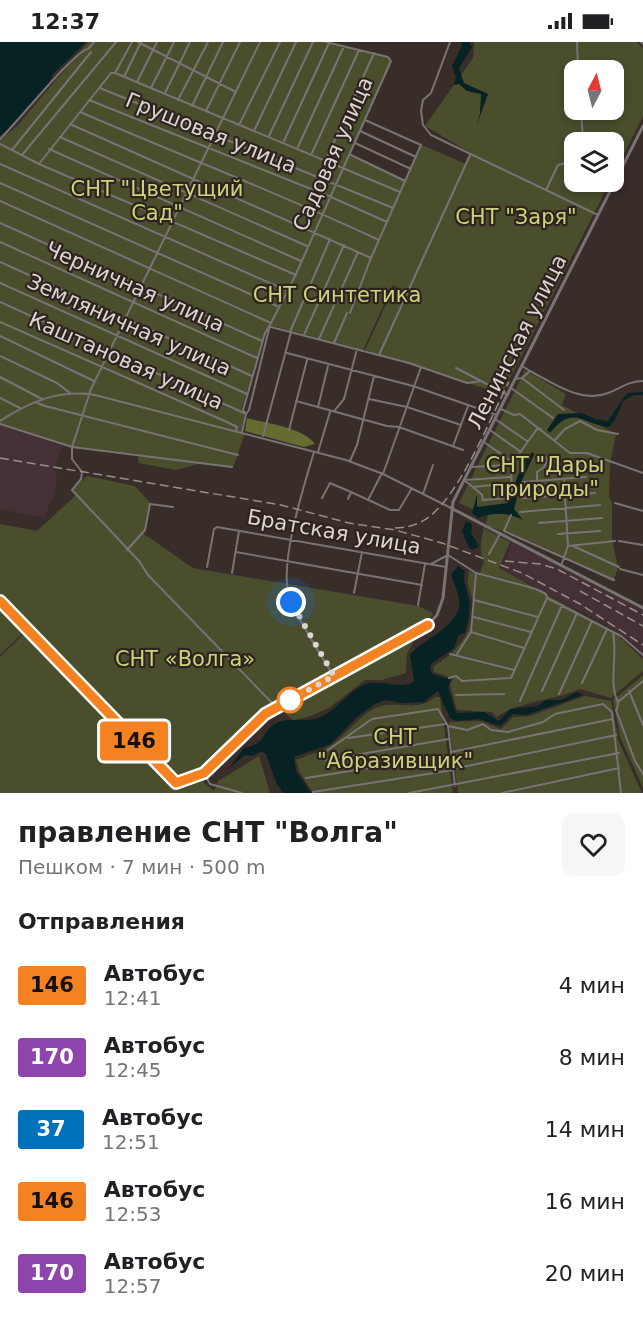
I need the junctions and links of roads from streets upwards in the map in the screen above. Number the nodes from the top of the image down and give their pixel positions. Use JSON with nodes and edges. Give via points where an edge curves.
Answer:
{"nodes":[{"id":1,"x":94,"y":42,"type":"edge"},
{"id":2,"x":116,"y":42,"type":"edge"},
{"id":3,"x":132,"y":42,"type":"edge"},
{"id":4,"x":140,"y":42,"type":"edge"},
{"id":5,"x":158,"y":42,"type":"edge"},
{"id":6,"x":174,"y":42,"type":"edge"},
{"id":7,"x":190,"y":42,"type":"edge"},
{"id":8,"x":207,"y":42,"type":"edge"},
{"id":9,"x":223,"y":42,"type":"edge"},
{"id":10,"x":240,"y":42,"type":"edge"},
{"id":11,"x":260,"y":42,"type":"edge"},
{"id":12,"x":280,"y":42,"type":"edge"},
{"id":13,"x":296,"y":42,"type":"edge"},
{"id":14,"x":313,"y":42,"type":"edge"},
{"id":15,"x":328,"y":42,"type":"edge"},
{"id":16,"x":450,"y":42,"type":"edge"},
{"id":17,"x":577,"y":42,"type":"edge"},
{"id":18,"x":344,"y":46,"type":"junction"},
{"id":19,"x":154,"y":50,"type":"junction"},
{"id":20,"x":359,"y":50,"type":"junction"},
{"id":21,"x":91,"y":52,"type":"dead end"},
{"id":22,"x":374,"y":53,"type":"junction"},
{"id":23,"x":167,"y":57,"type":"junction"},
{"id":24,"x":578,"y":60,"type":"edge"},
{"id":25,"x":180,"y":63,"type":"junction"},
{"id":26,"x":194,"y":70,"type":"junction"},
{"id":27,"x":115,"y":73,"type":"junction"},
{"id":28,"x":207,"y":77,"type":"junction"},
{"id":29,"x":124,"y":78,"type":"junction"},
{"id":30,"x":136,"y":83,"type":"junction"},
{"id":31,"x":220,"y":84,"type":"junction"},
{"id":32,"x":100,"y":87,"type":"junction"},
{"id":33,"x":150,"y":88,"type":"junction"},
{"id":34,"x":236,"y":92,"type":"junction"},
{"id":35,"x":164,"y":94,"type":"junction"},
{"id":36,"x":89,"y":100,"type":"junction"},
{"id":37,"x":178,"y":100,"type":"junction"},
{"id":38,"x":192,"y":106,"type":"junction"},
{"id":39,"x":206,"y":111,"type":"junction"},
{"id":40,"x":80,"y":112,"type":"junction"},
{"id":41,"x":223,"y":118,"type":"junction"},
{"id":42,"x":365,"y":120,"type":"junction"},
{"id":43,"x":70,"y":124,"type":"junction"},
{"id":44,"x":239,"y":125,"type":"junction"},
{"id":45,"x":643,"y":126,"type":"edge"},
{"id":46,"x":254,"y":131,"type":"junction"},
{"id":47,"x":360,"y":131,"type":"junction"},
{"id":48,"x":215,"y":136,"type":"junction"},
{"id":49,"x":269,"y":136,"type":"junction"},
{"id":50,"x":60,"y":137,"type":"junction"},
{"id":51,"x":0,"y":139,"type":"edge"},
{"id":52,"x":283,"y":142,"type":"junction"},
{"id":53,"x":355,"y":143,"type":"junction"},
{"id":54,"x":0,"y":144,"type":"edge"},
{"id":55,"x":297,"y":148,"type":"junction"},
{"id":56,"x":49,"y":149,"type":"junction"},
{"id":57,"x":208,"y":149,"type":"junction"},
{"id":58,"x":12,"y":150,"type":"junction"},
{"id":59,"x":312,"y":154,"type":"junction"},
{"id":60,"x":22,"y":155,"type":"junction"},
{"id":61,"x":350,"y":155,"type":"junction"},
{"id":62,"x":470,"y":155,"type":"junction"},
{"id":63,"x":416,"y":157,"type":"junction"},
{"id":64,"x":326,"y":160,"type":"junction"},
{"id":65,"x":200,"y":163,"type":"junction"},
{"id":66,"x":564,"y":163,"type":"edge"},
{"id":67,"x":624,"y":163,"type":"edge"},
{"id":68,"x":0,"y":164,"type":"edge"},
{"id":69,"x":39,"y":164,"type":"junction"},
{"id":70,"x":344,"y":167,"type":"junction"},
{"id":71,"x":411,"y":169,"type":"junction"},
{"id":72,"x":193,"y":178,"type":"junction"},
{"id":73,"x":405,"y":181,"type":"junction"},
{"id":74,"x":0,"y":183,"type":"edge"},
{"id":75,"x":337,"y":183,"type":"junction"},
{"id":76,"x":546,"y":190,"type":"junction"},
{"id":77,"x":400,"y":192,"type":"junction"},
{"id":78,"x":610,"y":192,"type":"edge"},
{"id":79,"x":186,"y":193,"type":"junction"},
{"id":80,"x":331,"y":197,"type":"junction"},
{"id":81,"x":0,"y":201,"type":"edge"},
{"id":82,"x":179,"y":207,"type":"junction"},
{"id":83,"x":393,"y":208,"type":"junction"},
{"id":84,"x":323,"y":213,"type":"junction"},
{"id":85,"x":598,"y":215,"type":"junction"},
{"id":86,"x":172,"y":222,"type":"junction"},
{"id":87,"x":387,"y":222,"type":"junction"},
{"id":88,"x":0,"y":223,"type":"edge"},
{"id":89,"x":315,"y":231,"type":"junction"},
{"id":90,"x":164,"y":237,"type":"junction"},
{"id":91,"x":330,"y":239,"type":"junction"},
{"id":92,"x":379,"y":240,"type":"junction"},
{"id":93,"x":0,"y":242,"type":"edge"},
{"id":94,"x":344,"y":245,"type":"junction"},
{"id":95,"x":308,"y":246,"type":"junction"},
{"id":96,"x":358,"y":252,"type":"junction"},
{"id":97,"x":157,"y":254,"type":"junction"},
{"id":98,"x":371,"y":258,"type":"junction"},
{"id":99,"x":301,"y":261,"type":"junction"},
{"id":100,"x":0,"y":262,"type":"edge"},
{"id":101,"x":150,"y":270,"type":"junction"},
{"id":102,"x":296,"y":275,"type":"junction"},
{"id":103,"x":0,"y":283,"type":"edge"},
{"id":104,"x":141,"y":287,"type":"junction"},
{"id":105,"x":288,"y":291,"type":"junction"},
{"id":106,"x":0,"y":302,"type":"edge"},
{"id":107,"x":133,"y":302,"type":"junction"},
{"id":108,"x":278,"y":306,"type":"junction"},
{"id":109,"x":126,"y":319,"type":"junction"},
{"id":110,"x":0,"y":322,"type":"edge"},
{"id":111,"x":271,"y":324,"type":"junction"},
{"id":112,"x":290,"y":332,"type":"junction"},
{"id":113,"x":304,"y":335,"type":"junction"},
{"id":114,"x":0,"y":336,"type":"edge"},
{"id":115,"x":117,"y":336,"type":"junction"},
{"id":116,"x":319,"y":339,"type":"junction"},
{"id":117,"x":262,"y":341,"type":"junction"},
{"id":118,"x":334,"y":343,"type":"junction"},
{"id":119,"x":357,"y":349,"type":"junction"},
{"id":120,"x":110,"y":353,"type":"junction"},
{"id":121,"x":287,"y":353,"type":"junction"},
{"id":122,"x":380,"y":355,"type":"junction"},
{"id":123,"x":0,"y":357,"type":"edge"},
{"id":124,"x":257,"y":358,"type":"junction"},
{"id":125,"x":308,"y":360,"type":"junction"},
{"id":126,"x":328,"y":365,"type":"junction"},
{"id":127,"x":522,"y":366,"type":"junction"},
{"id":128,"x":421,"y":367,"type":"junction"},
{"id":129,"x":456,"y":368,"type":"dead end"},
{"id":130,"x":102,"y":369,"type":"junction"},
{"id":131,"x":352,"y":371,"type":"junction"},
{"id":132,"x":530,"y":371,"type":"junction"},
{"id":133,"x":252,"y":376,"type":"junction"},
{"id":134,"x":374,"y":376,"type":"junction"},
{"id":135,"x":0,"y":377,"type":"edge"},
{"id":136,"x":522,"y":378,"type":"junction"},
{"id":137,"x":516,"y":379,"type":"junction"},
{"id":138,"x":94,"y":381,"type":"junction"},
{"id":139,"x":482,"y":381,"type":"junction"},
{"id":140,"x":643,"y":381,"type":"edge"},
{"id":141,"x":413,"y":386,"type":"junction"},
{"id":142,"x":511,"y":388,"type":"junction"},
{"id":143,"x":70,"y":393,"type":"junction"},
{"id":144,"x":90,"y":394,"type":"junction"},
{"id":145,"x":247,"y":394,"type":"junction"},
{"id":146,"x":508,"y":395,"type":"junction"},
{"id":147,"x":0,"y":398,"type":"edge"},
{"id":148,"x":42,"y":399,"type":"junction"},
{"id":149,"x":369,"y":399,"type":"junction"},
{"id":150,"x":296,"y":401,"type":"junction"},
{"id":151,"x":35,"y":402,"type":"junction"},
{"id":152,"x":468,"y":406,"type":"junction"},
{"id":153,"x":318,"y":407,"type":"junction"},
{"id":154,"x":407,"y":407,"type":"junction"},
{"id":155,"x":21,"y":408,"type":"junction"},
{"id":156,"x":501,"y":409,"type":"junction"},
{"id":157,"x":335,"y":410,"type":"junction"},
{"id":158,"x":564,"y":410,"type":"dead end"},
{"id":159,"x":330,"y":411,"type":"junction"},
{"id":160,"x":245,"y":413,"type":"junction"},
{"id":161,"x":82,"y":416,"type":"junction"},
{"id":162,"x":496,"y":417,"type":"junction"},
{"id":163,"x":364,"y":418,"type":"junction"},
{"id":164,"x":553,"y":418,"type":"dead end"},
{"id":165,"x":0,"y":421,"type":"edge"},
{"id":166,"x":461,"y":425,"type":"junction"},
{"id":167,"x":399,"y":427,"type":"junction"},
{"id":168,"x":541,"y":429,"type":"junction"},
{"id":169,"x":289,"y":430,"type":"dead end"},
{"id":170,"x":490,"y":430,"type":"junction"},
{"id":171,"x":236,"y":431,"type":"junction"},
{"id":172,"x":242,"y":432,"type":"junction"},
{"id":173,"x":618,"y":434,"type":"dead end"},
{"id":174,"x":263,"y":438,"type":"junction"},
{"id":175,"x":555,"y":440,"type":"junction"},
{"id":176,"x":484,"y":441,"type":"junction"},
{"id":177,"x":527,"y":441,"type":"junction"},
{"id":178,"x":453,"y":446,"type":"junction"},
{"id":179,"x":72,"y":447,"type":"junction"},
{"id":180,"x":463,"y":450,"type":"dead end"},
{"id":181,"x":316,"y":452,"type":"junction"},
{"id":182,"x":521,"y":452,"type":"junction"},
{"id":183,"x":238,"y":455,"type":"dead end"},
{"id":184,"x":542,"y":455,"type":"dead end"},
{"id":185,"x":548,"y":459,"type":"junction"},
{"id":186,"x":350,"y":462,"type":"junction"},
{"id":187,"x":512,"y":464,"type":"junction"},
{"id":188,"x":433,"y":465,"type":"dead end"},
{"id":189,"x":564,"y":465,"type":"dead end"},
{"id":190,"x":232,"y":467,"type":"dead end"},
{"id":191,"x":471,"y":467,"type":"junction"},
{"id":192,"x":382,"y":473,"type":"junction"},
{"id":193,"x":643,"y":473,"type":"edge"},
{"id":194,"x":511,"y":477,"type":"junction"},
{"id":195,"x":586,"y":477,"type":"dead end"},
{"id":196,"x":564,"y":478,"type":"junction"},
{"id":197,"x":464,"y":480,"type":"junction"},
{"id":198,"x":537,"y":481,"type":"junction"},
{"id":199,"x":523,"y":482,"type":"dead end"},
{"id":200,"x":512,"y":483,"type":"junction"},
{"id":201,"x":473,"y":487,"type":"junction"},
{"id":202,"x":412,"y":488,"type":"junction"},
{"id":203,"x":351,"y":492,"type":"junction"},
{"id":204,"x":595,"y":493,"type":"dead end"},
{"id":205,"x":423,"y":494,"type":"junction"},
{"id":206,"x":565,"y":496,"type":"junction"},
{"id":207,"x":322,"y":498,"type":"dead end"},
{"id":208,"x":522,"y":498,"type":"dead end"},
{"id":209,"x":348,"y":499,"type":"dead end"},
{"id":210,"x":368,"y":500,"type":"junction"},
{"id":211,"x":615,"y":503,"type":"dead end"},
{"id":212,"x":600,"y":505,"type":"dead end"},
{"id":213,"x":173,"y":507,"type":"dead end"},
{"id":214,"x":451,"y":508,"type":"junction"},
{"id":215,"x":566,"y":508,"type":"junction"},
{"id":216,"x":643,"y":511,"type":"edge"},
{"id":217,"x":520,"y":512,"type":"dead end"},
{"id":218,"x":511,"y":515,"type":"dead end"},
{"id":219,"x":602,"y":518,"type":"dead end"},
{"id":220,"x":566,"y":521,"type":"junction"},
{"id":221,"x":539,"y":523,"type":"dead end"},
{"id":222,"x":239,"y":531,"type":"junction"},
{"id":223,"x":600,"y":531,"type":"dead end"},
{"id":224,"x":567,"y":533,"type":"junction"},
{"id":225,"x":500,"y":534,"type":"junction"},
{"id":226,"x":558,"y":534,"type":"dead end"},
{"id":227,"x":293,"y":540,"type":"junction"},
{"id":228,"x":643,"y":545,"type":"edge"},
{"id":229,"x":568,"y":546,"type":"junction"},
{"id":230,"x":573,"y":546,"type":"junction"},
{"id":231,"x":128,"y":550,"type":"junction"},
{"id":232,"x":236,"y":552,"type":"junction"},
{"id":233,"x":362,"y":552,"type":"junction"},
{"id":234,"x":448,"y":554,"type":"junction"},
{"id":235,"x":489,"y":554,"type":"dead end"},
{"id":236,"x":564,"y":558,"type":"junction"},
{"id":237,"x":289,"y":561,"type":"junction"},
{"id":238,"x":425,"y":564,"type":"junction"},
{"id":239,"x":430,"y":564,"type":"junction"},
{"id":240,"x":561,"y":566,"type":"junction"},
{"id":241,"x":207,"y":567,"type":"dead end"},
{"id":242,"x":446,"y":567,"type":"junction"},
{"id":243,"x":232,"y":573,"type":"dead end"},
{"id":244,"x":358,"y":573,"type":"junction"},
{"id":245,"x":476,"y":573,"type":"junction"},
{"id":246,"x":643,"y":575,"type":"edge"},
{"id":247,"x":614,"y":580,"type":"dead end"},
{"id":248,"x":422,"y":585,"type":"junction"},
{"id":249,"x":354,"y":593,"type":"dead end"},
{"id":250,"x":546,"y":598,"type":"junction"},
{"id":251,"x":474,"y":600,"type":"junction"},
{"id":252,"x":0,"y":601,"type":"edge"},
{"id":253,"x":418,"y":605,"type":"dead end"},
{"id":254,"x":561,"y":605,"type":"junction"},
{"id":255,"x":643,"y":608,"type":"edge"},
{"id":256,"x":577,"y":613,"type":"junction"},
{"id":257,"x":474,"y":617,"type":"junction"},
{"id":258,"x":538,"y":617,"type":"junction"},
{"id":259,"x":592,"y":621,"type":"junction"},
{"id":260,"x":607,"y":629,"type":"junction"},
{"id":261,"x":471,"y":632,"type":"junction"},
{"id":262,"x":531,"y":632,"type":"junction"},
{"id":263,"x":613,"y":633,"type":"junction"},
{"id":264,"x":524,"y":648,"type":"junction"},
{"id":265,"x":450,"y":654,"type":"dead end"},
{"id":266,"x":457,"y":654,"type":"junction"},
{"id":267,"x":643,"y":655,"type":"edge"},
{"id":268,"x":514,"y":670,"type":"junction"},
{"id":269,"x":334,"y":676,"type":"junction"},
{"id":270,"x":449,"y":678,"type":"dead end"},
{"id":271,"x":643,"y":681,"type":"edge"},
{"id":272,"x":582,"y":683,"type":"dead end"},
{"id":273,"x":542,"y":691,"type":"dead end"},
{"id":274,"x":629,"y":692,"type":"junction"},
{"id":275,"x":504,"y":694,"type":"dead end"},
{"id":276,"x":559,"y":694,"type":"dead end"},
{"id":277,"x":456,"y":695,"type":"dead end"},
{"id":278,"x":520,"y":701,"type":"dead end"},
{"id":279,"x":618,"y":702,"type":"junction"},
{"id":280,"x":276,"y":707,"type":"junction"},
{"id":281,"x":616,"y":710,"type":"junction"},
{"id":282,"x":612,"y":712,"type":"junction"},
{"id":283,"x":613,"y":718,"type":"junction"},
{"id":284,"x":447,"y":725,"type":"junction"},
{"id":285,"x":643,"y":725,"type":"edge"},
{"id":286,"x":616,"y":735,"type":"junction"},
{"id":287,"x":345,"y":739,"type":"junction"},
{"id":288,"x":449,"y":739,"type":"junction"},
{"id":289,"x":619,"y":753,"type":"junction"},
{"id":290,"x":451,"y":754,"type":"junction"},
{"id":291,"x":321,"y":755,"type":"dead end"},
{"id":292,"x":326,"y":760,"type":"dead end"},
{"id":293,"x":619,"y":768,"type":"junction"},
{"id":294,"x":453,"y":770,"type":"junction"},
{"id":295,"x":204,"y":773,"type":"junction"},
{"id":296,"x":643,"y":774,"type":"edge"},
{"id":297,"x":306,"y":778,"type":"dead end"},
{"id":298,"x":455,"y":786,"type":"junction"},
{"id":299,"x":314,"y":792,"type":"edge"},
{"id":300,"x":242,"y":793,"type":"edge"},
{"id":301,"x":409,"y":793,"type":"edge"},
{"id":302,"x":502,"y":793,"type":"edge"},
{"id":303,"x":621,"y":793,"type":"edge"}],
"edges":[{"from":1,"to":51,"type":"street","via":[[69,62]]},
{"from":2,"to":60,"type":"street"},
{"from":3,"to":27,"type":"street"},
{"from":4,"to":19,"type":"street"},
{"from":4,"to":29,"type":"street"},
{"from":5,"to":19,"type":"street"},
{"from":6,"to":23,"type":"street"},
{"from":7,"to":25,"type":"street"},
{"from":8,"to":26,"type":"street"},
{"from":9,"to":28,"type":"street"},
{"from":10,"to":31,"type":"street"},
{"from":11,"to":34,"type":"street"},
{"from":12,"to":44,"type":"street"},
{"from":13,"to":46,"type":"street"},
{"from":14,"to":49,"type":"street"},
{"from":15,"to":18,"type":"street","name":"Садовая улица"},
{"from":15,"to":52,"type":"street"},
{"from":16,"to":62,"type":"street","via":[[431,93],[423,100],[423,125],[431,135]]},
{"from":17,"to":24,"type":"street"},
{"from":18,"to":20,"type":"street","name":"Садовая улица"},
{"from":18,"to":55,"type":"street"},
{"from":19,"to":23,"type":"street"},
{"from":19,"to":30,"type":"street"},
{"from":20,"to":22,"type":"street","name":"Садовая улица"},
{"from":20,"to":59,"type":"street"},
{"from":21,"to":58,"type":"street"},
{"from":22,"to":42,"type":"street","name":"Садовая улица","via":[[391,61]]},
{"from":22,"to":64,"type":"street"},
{"from":23,"to":25,"type":"street"},
{"from":23,"to":33,"type":"street"},
{"from":25,"to":26,"type":"street"},
{"from":25,"to":35,"type":"street"},
{"from":26,"to":28,"type":"street"},
{"from":26,"to":37,"type":"street"},
{"from":27,"to":29,"type":"street"},
{"from":27,"to":32,"type":"street"},
{"from":28,"to":31,"type":"street"},
{"from":28,"to":38,"type":"street"},
{"from":29,"to":30,"type":"street"},
{"from":30,"to":33,"type":"street"},
{"from":31,"to":34,"type":"street"},
{"from":31,"to":39,"type":"street"},
{"from":32,"to":36,"type":"street"},
{"from":32,"to":48,"type":"street"},
{"from":33,"to":35,"type":"street"},
{"from":34,"to":41,"type":"street"},
{"from":35,"to":37,"type":"street"},
{"from":36,"to":40,"type":"street"},
{"from":36,"to":57,"type":"street","name":"Грушовая улица"},
{"from":37,"to":38,"type":"street"},
{"from":38,"to":39,"type":"street"},
{"from":39,"to":41,"type":"street"},
{"from":40,"to":43,"type":"street"},
{"from":40,"to":65,"type":"street"},
{"from":41,"to":44,"type":"street"},
{"from":41,"to":48,"type":"street"},
{"from":42,"to":47,"type":"street","name":"Садовая улица"},
{"from":42,"to":63,"type":"street","via":[[422,145]]},
{"from":43,"to":50,"type":"street"},
{"from":43,"to":72,"type":"street"},
{"from":44,"to":46,"type":"street"},
{"from":45,"to":67,"type":"street","name":"Ленинская улица"},
{"from":46,"to":49,"type":"street"},
{"from":47,"to":53,"type":"street","name":"Садовая улица"},
{"from":47,"to":63,"type":"street"},
{"from":48,"to":57,"type":"street"},
{"from":48,"to":75,"type":"street"},
{"from":49,"to":52,"type":"street"},
{"from":50,"to":56,"type":"street"},
{"from":50,"to":79,"type":"street"},
{"from":52,"to":55,"type":"street"},
{"from":53,"to":61,"type":"street","name":"Садовая улица"},
{"from":53,"to":71,"type":"street"},
{"from":54,"to":58,"type":"street"},
{"from":55,"to":59,"type":"street"},
{"from":56,"to":69,"type":"street"},
{"from":56,"to":82,"type":"street"},
{"from":57,"to":65,"type":"street"},
{"from":57,"to":80,"type":"street","name":"Грушовая улица"},
{"from":58,"to":60,"type":"street"},
{"from":59,"to":64,"type":"street"},
{"from":60,"to":69,"type":"street"},
{"from":61,"to":70,"type":"street","name":"Садовая улица"},
{"from":61,"to":73,"type":"street"},
{"from":62,"to":76,"type":"street"},
{"from":62,"to":122,"type":"street"},
{"from":63,"to":71,"type":"street"},
{"from":64,"to":70,"type":"street"},
{"from":65,"to":72,"type":"street"},
{"from":65,"to":84,"type":"street"},
{"from":66,"to":76,"type":"street","via":[[558,165]]},
{"from":68,"to":90,"type":"street"},
{"from":69,"to":86,"type":"street"},
{"from":70,"to":75,"type":"street","name":"Садовая улица"},
{"from":70,"to":77,"type":"street"},
{"from":71,"to":73,"type":"street"},
{"from":72,"to":79,"type":"street"},
{"from":72,"to":89,"type":"street"},
{"from":73,"to":77,"type":"street"},
{"from":74,"to":97,"type":"street"},
{"from":75,"to":80,"type":"street","name":"Садовая улица"},
{"from":75,"to":83,"type":"street"},
{"from":76,"to":85,"type":"street"},
{"from":77,"to":83,"type":"street"},
{"from":78,"to":85,"type":"street","name":"Ленинская улица"},
{"from":79,"to":82,"type":"street"},
{"from":79,"to":95,"type":"street"},
{"from":80,"to":84,"type":"street","name":"Садовая улица"},
{"from":80,"to":87,"type":"street","name":"Грушовая улица"},
{"from":81,"to":101,"type":"street"},
{"from":82,"to":86,"type":"street"},
{"from":82,"to":99,"type":"street"},
{"from":83,"to":87,"type":"street"},
{"from":84,"to":89,"type":"street","name":"Садовая улица"},
{"from":84,"to":92,"type":"street"},
{"from":85,"to":127,"type":"street","name":"Ленинская улица"},
{"from":86,"to":90,"type":"street"},
{"from":86,"to":102,"type":"street"},
{"from":87,"to":92,"type":"street"},
{"from":88,"to":104,"type":"street"},
{"from":89,"to":91,"type":"street"},
{"from":89,"to":95,"type":"street","name":"Садовая улица"},
{"from":90,"to":97,"type":"street"},
{"from":90,"to":105,"type":"street"},
{"from":91,"to":94,"type":"street"},
{"from":91,"to":112,"type":"street"},
{"from":92,"to":98,"type":"street"},
{"from":93,"to":107,"type":"street","name":"Черничная улица"},
{"from":94,"to":96,"type":"street"},
{"from":94,"to":113,"type":"street"},
{"from":95,"to":99,"type":"street","name":"Садовая улица"},
{"from":96,"to":98,"type":"street"},
{"from":96,"to":116,"type":"street"},
{"from":97,"to":101,"type":"street"},
{"from":97,"to":108,"type":"street"},
{"from":98,"to":118,"type":"street"},
{"from":99,"to":102,"type":"street","name":"Садовая улица"},
{"from":100,"to":109,"type":"street"},
{"from":101,"to":104,"type":"street"},
{"from":101,"to":111,"type":"street"},
{"from":102,"to":105,"type":"street","name":"Садовая улица"},
{"from":103,"to":115,"type":"street","name":"Земляничная улица"},
{"from":104,"to":107,"type":"street"},
{"from":104,"to":117,"type":"street"},
{"from":105,"to":108,"type":"street","name":"Садовая улица"},
{"from":106,"to":120,"type":"street"},
{"from":107,"to":109,"type":"street"},
{"from":107,"to":124,"type":"street","name":"Черничная улица"},
{"from":108,"to":111,"type":"street","name":"Садовая улица"},
{"from":109,"to":115,"type":"street"},
{"from":109,"to":133,"type":"street"},
{"from":110,"to":130,"type":"street","name":"Каштановая улица"},
{"from":111,"to":112,"type":"street"},
{"from":111,"to":117,"type":"street"},
{"from":111,"to":160,"type":"street"},
{"from":112,"to":113,"type":"street"},
{"from":112,"to":121,"type":"street"},
{"from":113,"to":116,"type":"street"},
{"from":114,"to":138,"type":"street"},
{"from":115,"to":120,"type":"street"},
{"from":115,"to":145,"type":"street","name":"Земляничная улица"},
{"from":116,"to":118,"type":"street"},
{"from":117,"to":124,"type":"street"},
{"from":118,"to":119,"type":"street"},
{"from":119,"to":122,"type":"street"},
{"from":119,"to":131,"type":"street"},
{"from":120,"to":130,"type":"street"},
{"from":120,"to":160,"type":"street"},
{"from":121,"to":125,"type":"street"},
{"from":121,"to":174,"type":"street"},
{"from":122,"to":128,"type":"street"},
{"from":123,"to":143,"type":"street"},
{"from":124,"to":133,"type":"street"},
{"from":125,"to":126,"type":"street"},
{"from":125,"to":150,"type":"street"},
{"from":126,"to":131,"type":"street"},
{"from":126,"to":153,"type":"street"},
{"from":127,"to":132,"type":"street"},
{"from":127,"to":137,"type":"street","name":"Ленинская улица"},
{"from":128,"to":139,"type":"street","via":[[467,383]]},
{"from":128,"to":141,"type":"street"},
{"from":129,"to":139,"type":"street"},
{"from":130,"to":138,"type":"street"},
{"from":130,"to":171,"type":"street","name":"Каштановая улица","via":[[227,422]]},
{"from":131,"to":134,"type":"street"},
{"from":131,"to":157,"type":"street","via":[[344,399]]},
{"from":132,"to":136,"type":"street"},
{"from":132,"to":140,"type":"street","via":[[591,397]]},
{"from":133,"to":145,"type":"street"},
{"from":134,"to":141,"type":"street"},
{"from":134,"to":149,"type":"street"},
{"from":135,"to":148,"type":"street"},
{"from":136,"to":137,"type":"street"},
{"from":136,"to":158,"type":"street"},
{"from":137,"to":142,"type":"street","name":"Ленинская улица"},
{"from":138,"to":144,"type":"street"},
{"from":139,"to":146,"type":"street"},
{"from":141,"to":152,"type":"street"},
{"from":141,"to":154,"type":"street"},
{"from":142,"to":146,"type":"street","name":"Ленинская улица"},
{"from":142,"to":164,"type":"street"},
{"from":143,"to":144,"type":"street"},
{"from":143,"to":148,"type":"street"},
{"from":144,"to":161,"type":"street"},
{"from":144,"to":171,"type":"street"},
{"from":145,"to":160,"type":"street"},
{"from":146,"to":156,"type":"street","name":"Ленинская улица"},
{"from":147,"to":155,"type":"street"},
{"from":148,"to":151,"type":"street"},
{"from":149,"to":154,"type":"street"},
{"from":149,"to":163,"type":"street"},
{"from":150,"to":153,"type":"street"},
{"from":150,"to":169,"type":"street"},
{"from":151,"to":155,"type":"street"},
{"from":151,"to":161,"type":"street"},
{"from":152,"to":162,"type":"street"},
{"from":152,"to":166,"type":"street"},
{"from":153,"to":159,"type":"street"},
{"from":154,"to":166,"type":"street"},
{"from":154,"to":167,"type":"street"},
{"from":155,"to":165,"type":"street"},
{"from":156,"to":162,"type":"street","name":"Ленинская улица"},
{"from":156,"to":168,"type":"street","via":[[520,414]]},
{"from":157,"to":159,"type":"street"},
{"from":157,"to":163,"type":"street"},
{"from":159,"to":181,"type":"street"},
{"from":160,"to":172,"type":"street"},
{"from":161,"to":179,"type":"street"},
{"from":161,"to":183,"type":"street"},
{"from":162,"to":170,"type":"street","name":"Ленинская улица"},
{"from":162,"to":177,"type":"street"},
{"from":163,"to":167,"type":"street"},
{"from":163,"to":186,"type":"street"},
{"from":165,"to":179,"type":"street"},
{"from":166,"to":178,"type":"street"},
{"from":167,"to":178,"type":"street"},
{"from":167,"to":192,"type":"street"},
{"from":168,"to":175,"type":"street"},
{"from":168,"to":177,"type":"street"},
{"from":170,"to":176,"type":"street","name":"Ленинская улица"},
{"from":170,"to":182,"type":"street"},
{"from":171,"to":172,"type":"street"},
{"from":172,"to":174,"type":"street"},
{"from":173,"to":175,"type":"street","via":[[575,422]]},
{"from":174,"to":181,"type":"street"},
{"from":175,"to":193,"type":"street","via":[[570,453],[587,453]]},
{"from":176,"to":187,"type":"street"},
{"from":176,"to":191,"type":"street","name":"Ленинская улица"},
{"from":177,"to":182,"type":"street"},
{"from":178,"to":180,"type":"street"},
{"from":179,"to":190,"type":"street"},
{"from":179,"to":231,"type":"street","via":[[72,459],[82,471],[72,491]]},
{"from":181,"to":186,"type":"street"},
{"from":181,"to":227,"type":"street"},
{"from":182,"to":187,"type":"street"},
{"from":184,"to":185,"type":"street"},
{"from":185,"to":189,"type":"street"},
{"from":185,"to":198,"type":"street","via":[[537,472]]},
{"from":186,"to":192,"type":"street"},
{"from":187,"to":191,"type":"street"},
{"from":187,"to":194,"type":"street"},
{"from":188,"to":205,"type":"street"},
{"from":191,"to":197,"type":"street","name":"Ленинская улица"},
{"from":192,"to":202,"type":"street"},
{"from":192,"to":210,"type":"street"},
{"from":194,"to":197,"type":"street"},
{"from":194,"to":200,"type":"street"},
{"from":195,"to":196,"type":"street"},
{"from":196,"to":198,"type":"street"},
{"from":196,"to":206,"type":"street"},
{"from":197,"to":201,"type":"street"},
{"from":197,"to":214,"type":"street","name":"Ленинская улица"},
{"from":198,"to":199,"type":"street"},
{"from":200,"to":201,"type":"street"},
{"from":200,"to":201,"type":"street","via":[[507,498],[483,500]]},
{"from":202,"to":205,"type":"street"},
{"from":202,"to":210,"type":"street","via":[[399,510]]},
{"from":203,"to":207,"type":"street","via":[[330,483]]},
{"from":203,"to":209,"type":"street"},
{"from":203,"to":210,"type":"street"},
{"from":204,"to":206,"type":"street"},
{"from":205,"to":214,"type":"street"},
{"from":206,"to":208,"type":"street"},
{"from":206,"to":215,"type":"street"},
{"from":211,"to":216,"type":"street"},
{"from":212,"to":215,"type":"street"},
{"from":213,"to":231,"type":"street","via":[[150,504],[145,530]]},
{"from":214,"to":225,"type":"street"},
{"from":214,"to":234,"type":"street"},
{"from":215,"to":217,"type":"street"},
{"from":215,"to":220,"type":"street"},
{"from":218,"to":236,"type":"street","via":[[504,531]]},
{"from":219,"to":220,"type":"street"},
{"from":220,"to":221,"type":"street"},
{"from":220,"to":224,"type":"street"},
{"from":222,"to":227,"type":"street","name":"Братская улица"},
{"from":222,"to":232,"type":"street"},
{"from":222,"to":241,"type":"street","name":"Братская улица","via":[[214,529]]},
{"from":223,"to":224,"type":"street"},
{"from":224,"to":226,"type":"street"},
{"from":224,"to":229,"type":"street"},
{"from":225,"to":235,"type":"street"},
{"from":225,"to":240,"type":"street"},
{"from":227,"to":233,"type":"street","name":"Братская улица"},
{"from":227,"to":237,"type":"street"},
{"from":228,"to":230,"type":"street","via":[[617,541]]},
{"from":229,"to":230,"type":"street"},
{"from":229,"to":236,"type":"street"},
{"from":230,"to":246,"type":"street"},
{"from":231,"to":280,"type":"street"},
{"from":232,"to":237,"type":"street"},
{"from":232,"to":243,"type":"street"},
{"from":233,"to":238,"type":"street","name":"Братская улица"},
{"from":233,"to":244,"type":"street"},
{"from":234,"to":239,"type":"street"},
{"from":234,"to":242,"type":"street"},
{"from":234,"to":245,"type":"street"},
{"from":236,"to":240,"type":"street"},
{"from":236,"to":247,"type":"street"},
{"from":237,"to":244,"type":"street"},
{"from":237,"to":269,"type":"street","via":[[286,582],[291,602]]},
{"from":238,"to":239,"type":"street","name":"Братская улица"},
{"from":238,"to":248,"type":"street"},
{"from":239,"to":242,"type":"street","name":"Братская улица"},
{"from":240,"to":255,"type":"street"},
{"from":242,"to":269,"type":"street","via":[[441,606],[428,625]]},
{"from":244,"to":248,"type":"street"},
{"from":244,"to":249,"type":"street"},
{"from":245,"to":250,"type":"street","via":[[536,589]]},
{"from":245,"to":251,"type":"street"},
{"from":248,"to":253,"type":"street"},
{"from":250,"to":254,"type":"street"},
{"from":250,"to":258,"type":"street"},
{"from":251,"to":257,"type":"street"},
{"from":251,"to":258,"type":"street"},
{"from":252,"to":295,"type":"street","via":[[176,783]]},
{"from":254,"to":256,"type":"street"},
{"from":254,"to":278,"type":"street"},
{"from":256,"to":259,"type":"street"},
{"from":256,"to":273,"type":"street"},
{"from":257,"to":261,"type":"street"},
{"from":257,"to":262,"type":"street"},
{"from":258,"to":262,"type":"street"},
{"from":259,"to":260,"type":"street"},
{"from":259,"to":276,"type":"street"},
{"from":260,"to":263,"type":"street"},
{"from":260,"to":272,"type":"street"},
{"from":261,"to":264,"type":"street"},
{"from":261,"to":266,"type":"street"},
{"from":262,"to":264,"type":"street"},
{"from":263,"to":267,"type":"street"},
{"from":263,"to":279,"type":"street","via":[[617,648],[613,690]]},
{"from":264,"to":268,"type":"street"},
{"from":265,"to":266,"type":"street"},
{"from":266,"to":268,"type":"street"},
{"from":268,"to":270,"type":"street","via":[[511,678]]},
{"from":269,"to":280,"type":"street"},
{"from":271,"to":274,"type":"street"},
{"from":274,"to":279,"type":"street"},
{"from":274,"to":285,"type":"street"},
{"from":275,"to":277,"type":"street"},
{"from":279,"to":281,"type":"street"},
{"from":280,"to":295,"type":"street","via":[[244,732]]},
{"from":281,"to":282,"type":"street"},
{"from":281,"to":296,"type":"street"},
{"from":282,"to":283,"type":"street"},
{"from":282,"to":284,"type":"street","via":[[607,704],[596,704],[508,732],[483,724],[467,730]]},
{"from":283,"to":286,"type":"street"},
{"from":283,"to":290,"type":"street"},
{"from":284,"to":287,"type":"street"},
{"from":284,"to":287,"type":"street","via":[[438,709],[372,719]]},
{"from":284,"to":288,"type":"street"},
{"from":286,"to":289,"type":"street"},
{"from":286,"to":294,"type":"street"},
{"from":287,"to":291,"type":"street"},
{"from":288,"to":290,"type":"street"},
{"from":288,"to":292,"type":"street"},
{"from":289,"to":293,"type":"street"},
{"from":289,"to":298,"type":"street"},
{"from":290,"to":294,"type":"street"},
{"from":290,"to":297,"type":"street"},
{"from":293,"to":302,"type":"street"},
{"from":293,"to":303,"type":"street"},
{"from":294,"to":298,"type":"street"},
{"from":294,"to":299,"type":"street"},
{"from":295,"to":300,"type":"street","via":[[213,785]]},
{"from":298,"to":301,"type":"street"}]}
